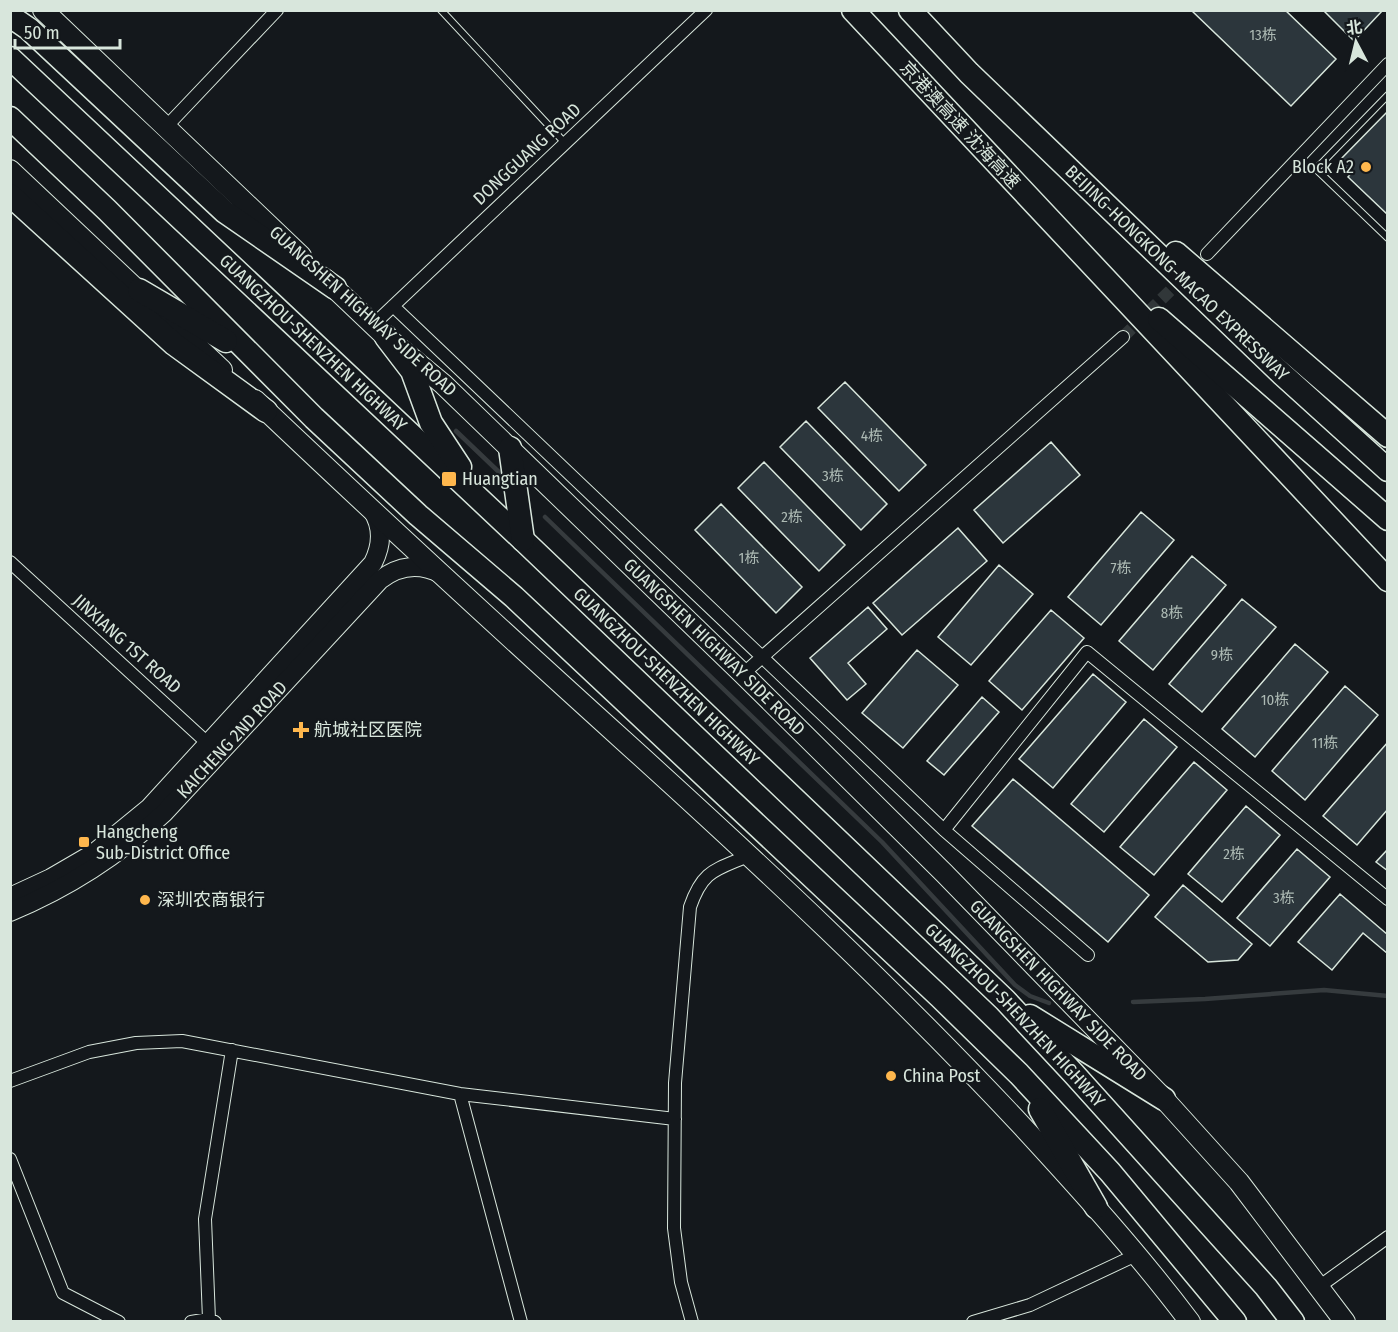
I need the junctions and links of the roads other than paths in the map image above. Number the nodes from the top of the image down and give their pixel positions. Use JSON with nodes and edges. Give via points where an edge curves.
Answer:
{"nodes":[{"id":1,"x":43,"y":10,"type":"edge"},
{"id":2,"x":277,"y":10,"type":"edge"},
{"id":3,"x":441,"y":10,"type":"edge"},
{"id":4,"x":706,"y":10,"type":"edge"},
{"id":5,"x":853,"y":10,"type":"edge"},
{"id":6,"x":910,"y":10,"type":"edge"},
{"id":7,"x":10,"y":16,"type":"edge"},
{"id":8,"x":10,"y":39,"type":"edge"},
{"id":9,"x":10,"y":58,"type":"edge"},
{"id":10,"x":1388,"y":64,"type":"edge"},
{"id":11,"x":969,"y":73,"type":"junction"},
{"id":12,"x":37,"y":82,"type":"junction"},
{"id":13,"x":1388,"y":95,"type":"edge"},
{"id":14,"x":10,"y":118,"type":"edge"},
{"id":15,"x":166,"y":127,"type":"junction"},
{"id":16,"x":565,"y":144,"type":"junction"},
{"id":17,"x":10,"y":170,"type":"edge"},
{"id":18,"x":10,"y":195,"type":"edge"},
{"id":19,"x":1388,"y":238,"type":"edge"},
{"id":20,"x":1067,"y":240,"type":"junction"},
{"id":21,"x":1207,"y":254,"type":"dead end"},
{"id":22,"x":335,"y":288,"type":"junction"},
{"id":23,"x":139,"y":291,"type":"junction"},
{"id":24,"x":393,"y":306,"type":"junction"},
{"id":25,"x":380,"y":331,"type":"junction"},
{"id":26,"x":1123,"y":337,"type":"tunnel mouth"},
{"id":27,"x":253,"y":357,"type":"junction"},
{"id":28,"x":266,"y":411,"type":"junction"},
{"id":29,"x":1388,"y":436,"type":"edge"},
{"id":30,"x":510,"y":448,"type":"junction"},
{"id":31,"x":1388,"y":470,"type":"edge"},
{"id":32,"x":372,"y":510,"type":"junction"},
{"id":33,"x":493,"y":512,"type":"junction"},
{"id":34,"x":1388,"y":519,"type":"edge"},
{"id":35,"x":524,"y":540,"type":"junction"},
{"id":36,"x":10,"y":562,"type":"edge"},
{"id":37,"x":441,"y":574,"type":"junction"},
{"id":38,"x":1388,"y":580,"type":"edge"},
{"id":39,"x":761,"y":658,"type":"junction"},
{"id":40,"x":743,"y":674,"type":"junction"},
{"id":41,"x":214,"y":749,"type":"junction"},
{"id":42,"x":944,"y":830,"type":"junction"},
{"id":43,"x":750,"y":855,"type":"junction"},
{"id":44,"x":10,"y":897,"type":"edge"},
{"id":45,"x":1388,"y":899,"type":"edge"},
{"id":46,"x":10,"y":912,"type":"edge"},
{"id":47,"x":1089,"y":955,"type":"dead end"},
{"id":48,"x":1005,"y":1000,"type":"junction"},
{"id":49,"x":232,"y":1050,"type":"junction"},
{"id":50,"x":1019,"y":1074,"type":"junction"},
{"id":51,"x":10,"y":1081,"type":"edge"},
{"id":52,"x":460,"y":1094,"type":"junction"},
{"id":53,"x":1164,"y":1099,"type":"junction"},
{"id":54,"x":675,"y":1119,"type":"junction"},
{"id":55,"x":10,"y":1160,"type":"edge"},
{"id":56,"x":1096,"y":1206,"type":"junction"},
{"id":57,"x":1388,"y":1237,"type":"edge"},
{"id":58,"x":1136,"y":1255,"type":"junction"},
{"id":59,"x":1320,"y":1286,"type":"junction"},
{"id":60,"x":212,"y":1320,"type":"edge"},
{"id":61,"x":119,"y":1322,"type":"edge"},
{"id":62,"x":192,"y":1322,"type":"edge"},
{"id":63,"x":521,"y":1322,"type":"edge"},
{"id":64,"x":692,"y":1322,"type":"edge"},
{"id":65,"x":973,"y":1322,"type":"edge"},
{"id":66,"x":1190,"y":1322,"type":"edge"},
{"id":67,"x":1235,"y":1322,"type":"edge"},
{"id":68,"x":1293,"y":1322,"type":"edge"},
{"id":69,"x":1345,"y":1322,"type":"edge"}],
"edges":[{"from":1,"to":15,"type":"main road","name":"GUANGSHEN HIGHWAY SIDE ROAD"},
{"from":2,"to":15,"type":"street"},
{"from":3,"to":16,"type":"lane"},
{"from":4,"to":16,"type":"street","name":"DONGGUANG ROAD"},
{"from":5,"to":20,"type":"highway","name":"京港澳高速 沈海高速"},
{"from":6,"to":11,"type":"highway"},
{"from":7,"to":22,"type":"highway","via":[[29,29],[225,212]]},
{"from":8,"to":12,"type":"highway"},
{"from":9,"to":12,"type":"highway","name":"GUANGZHOU-SHENZHEN HIGHWAY"},
{"from":10,"to":21,"type":"street"},
{"from":11,"to":29,"type":"highway"},
{"from":11,"to":31,"type":"highway","name":"BEIJING-HONGKONG-MACAO EXPRESSWAY","via":[[1281,374]]},
{"from":12,"to":33,"type":"highway","name":"GUANGZHOU-SHENZHEN HIGHWAY"},
{"from":13,"to":19,"type":"lane","via":[[1316,169]]},
{"from":14,"to":27,"type":"highway","name":"GUANGZHOU-SHENZHEN HIGHWAY"},
{"from":15,"to":22,"type":"main road","name":"GUANGSHEN HIGHWAY SIDE ROAD"},
{"from":16,"to":24,"type":"street","name":"DONGGUANG ROAD"},
{"from":17,"to":23,"type":"main road"},
{"from":18,"to":28,"type":"highway","via":[[174,344]]},
{"from":20,"to":34,"type":"highway"},
{"from":20,"to":38,"type":"highway"},
{"from":22,"to":25,"type":"main road","name":"GUANGSHEN HIGHWAY SIDE ROAD"},
{"from":23,"to":27,"type":"highway"},
{"from":23,"to":28,"type":"main road"},
{"from":24,"to":25,"type":"street","name":"DONGGUANG ROAD"},
{"from":24,"to":39,"type":"street"},
{"from":25,"to":30,"type":"main road","name":"GUANGSHEN HIGHWAY SIDE ROAD"},
{"from":25,"to":33,"type":"highway","via":[[412,371],[436,433]]},
{"from":26,"to":39,"type":"street"},
{"from":27,"to":50,"type":"highway","name":"GUANGZHOU-SHENZHEN HIGHWAY","via":[[418,515],[514,597]]},
{"from":28,"to":32,"type":"main road"},
{"from":30,"to":35,"type":"highway"},
{"from":30,"to":40,"type":"main road","name":"GUANGSHEN HIGHWAY SIDE ROAD"},
{"from":32,"to":37,"type":"main road"},
{"from":32,"to":41,"type":"street","name":"KAICHENG 2ND ROAD","via":[[380,532],[373,563]]},
{"from":33,"to":35,"type":"highway","name":"GUANGZHOU-SHENZHEN HIGHWAY"},
{"from":35,"to":48,"type":"highway","name":"GUANGZHOU-SHENZHEN HIGHWAY"},
{"from":36,"to":41,"type":"street","name":"JINXIANG 1ST ROAD"},
{"from":37,"to":41,"type":"street","name":"KAICHENG 2ND ROAD","via":[[427,567],[412,566],[380,580]]},
{"from":37,"to":43,"type":"main road"},
{"from":39,"to":40,"type":"street"},
{"from":39,"to":42,"type":"street"},
{"from":40,"to":53,"type":"main road","name":"GUANGSHEN HIGHWAY SIDE ROAD"},
{"from":41,"to":44,"type":"street","name":"KAICHENG 2ND ROAD","via":[[114,839],[72,867]]},
{"from":41,"to":46,"type":"street","name":"KAICHENG 2ND ROAD","via":[[164,813],[121,850],[54,892]]},
{"from":42,"to":45,"type":"street","via":[[1087,652]]},
{"from":42,"to":47,"type":"street"},
{"from":43,"to":54,"type":"street","via":[[702,880],[690,907]]},
{"from":43,"to":56,"type":"main road","via":[[961,1061]]},
{"from":48,"to":53,"type":"highway"},
{"from":48,"to":68,"type":"highway","name":"GUANGZHOU-SHENZHEN HIGHWAY"},
{"from":49,"to":51,"type":"street","via":[[182,1041],[136,1043],[89,1052]]},
{"from":49,"to":52,"type":"street"},
{"from":49,"to":60,"type":"street","via":[[205,1219]]},
{"from":50,"to":56,"type":"highway"},
{"from":50,"to":67,"type":"highway","name":"GUANGZHOU-SHENZHEN HIGHWAY","via":[[1110,1172]]},
{"from":52,"to":54,"type":"street"},
{"from":52,"to":63,"type":"street"},
{"from":53,"to":59,"type":"main road","name":"GUANGSHEN HIGHWAY SIDE ROAD","via":[[1239,1182]]},
{"from":54,"to":64,"type":"street","via":[[674,1228],[681,1282]]},
{"from":55,"to":61,"type":"street","via":[[63,1293]]},
{"from":56,"to":58,"type":"main road"},
{"from":57,"to":59,"type":"street"},
{"from":58,"to":65,"type":"street","via":[[1030,1305]]},
{"from":58,"to":66,"type":"main road"},
{"from":59,"to":69,"type":"main road","name":"GUANGSHEN HIGHWAY SIDE ROAD"},
{"from":60,"to":62,"type":"street"}]}
